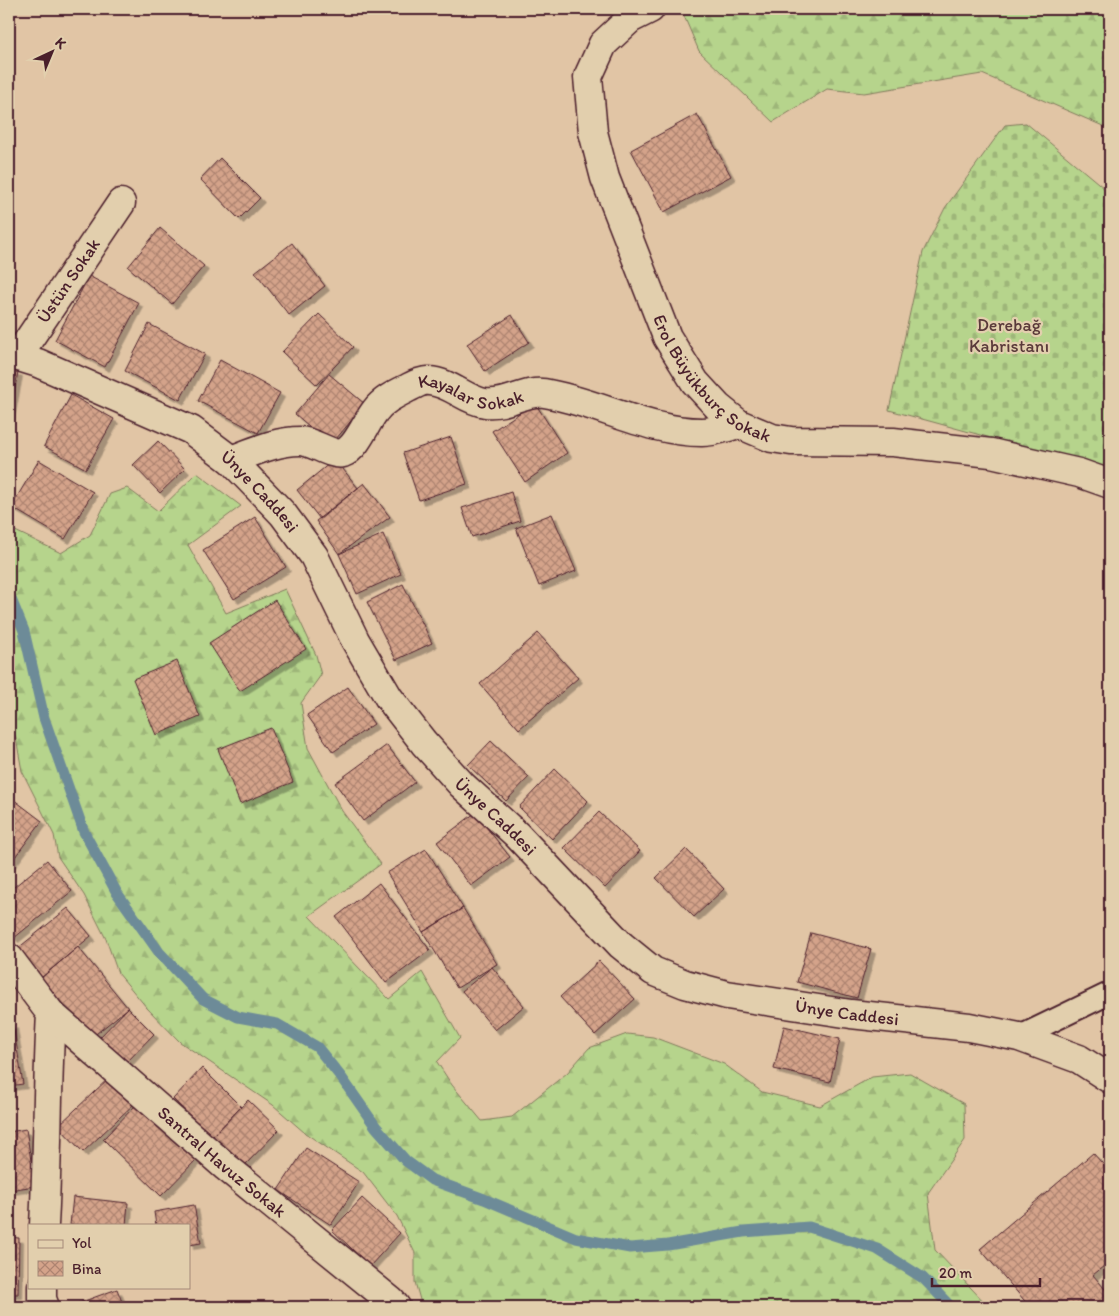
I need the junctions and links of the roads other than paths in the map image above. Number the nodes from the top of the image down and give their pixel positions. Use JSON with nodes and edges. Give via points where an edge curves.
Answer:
{"nodes":[{"id":1,"x":650,"y":9,"type":"edge"},
{"id":2,"x":120,"y":203,"type":"dead end"},
{"id":3,"x":13,"y":355,"type":"edge"},
{"id":4,"x":739,"y":424,"type":"junction"},
{"id":5,"x":231,"y":460,"type":"junction"},
{"id":6,"x":1110,"y":484,"type":"edge"},
{"id":7,"x":9,"y":958,"type":"edge"},
{"id":8,"x":1110,"y":993,"type":"edge"},
{"id":9,"x":51,"y":1014,"type":"junction"},
{"id":10,"x":1019,"y":1037,"type":"junction"},
{"id":11,"x":1110,"y":1079,"type":"edge"},
{"id":12,"x":44,"y":1224,"type":"edge"},
{"id":13,"x":42,"y":1288,"type":"edge"},
{"id":14,"x":45,"y":1307,"type":"edge"},
{"id":15,"x":396,"y":1307,"type":"edge"}],
"edges":[{"from":1,"to":4,"type":"street","name":"Erol Büyükburç Sokak","via":[[630,19],[603,44],[588,76],[593,132],[605,178],[667,337],[694,382]]},
{"from":2,"to":3,"type":"street","name":"Üstün Sokak"},
{"from":3,"to":5,"type":"street","name":"Ünye Caddesi","via":[[191,430]]},
{"from":4,"to":5,"type":"street","name":"Kayalar Sokak","via":[[704,432],[668,430],[542,393],[524,395],[508,402],[485,402],[428,380],[391,396],[376,410],[354,444],[343,453],[301,441],[273,445]]},
{"from":4,"to":6,"type":"street","name":"Erol Büyükburç Sokak","via":[[772,438],[791,441],[893,442],[991,453],[1079,473]]},
{"from":5,"to":10,"type":"street","name":"Ünye Caddesi","via":[[283,514],[314,556],[355,640],[390,698],[424,743],[462,785],[517,835],[620,945],[653,971],[727,995],[851,1014],[969,1027]]},
{"from":7,"to":9,"type":"street","name":"Santral Havuz Sokak"},
{"from":8,"to":10,"type":"lane"},
{"from":9,"to":12,"type":"street"},
{"from":9,"to":15,"type":"street","name":"Santral Havuz Sokak","via":[[226,1167]]},
{"from":10,"to":11,"type":"street","name":"Ünye Caddesi","via":[[1079,1059]]},
{"from":13,"to":14,"type":"street"}]}
